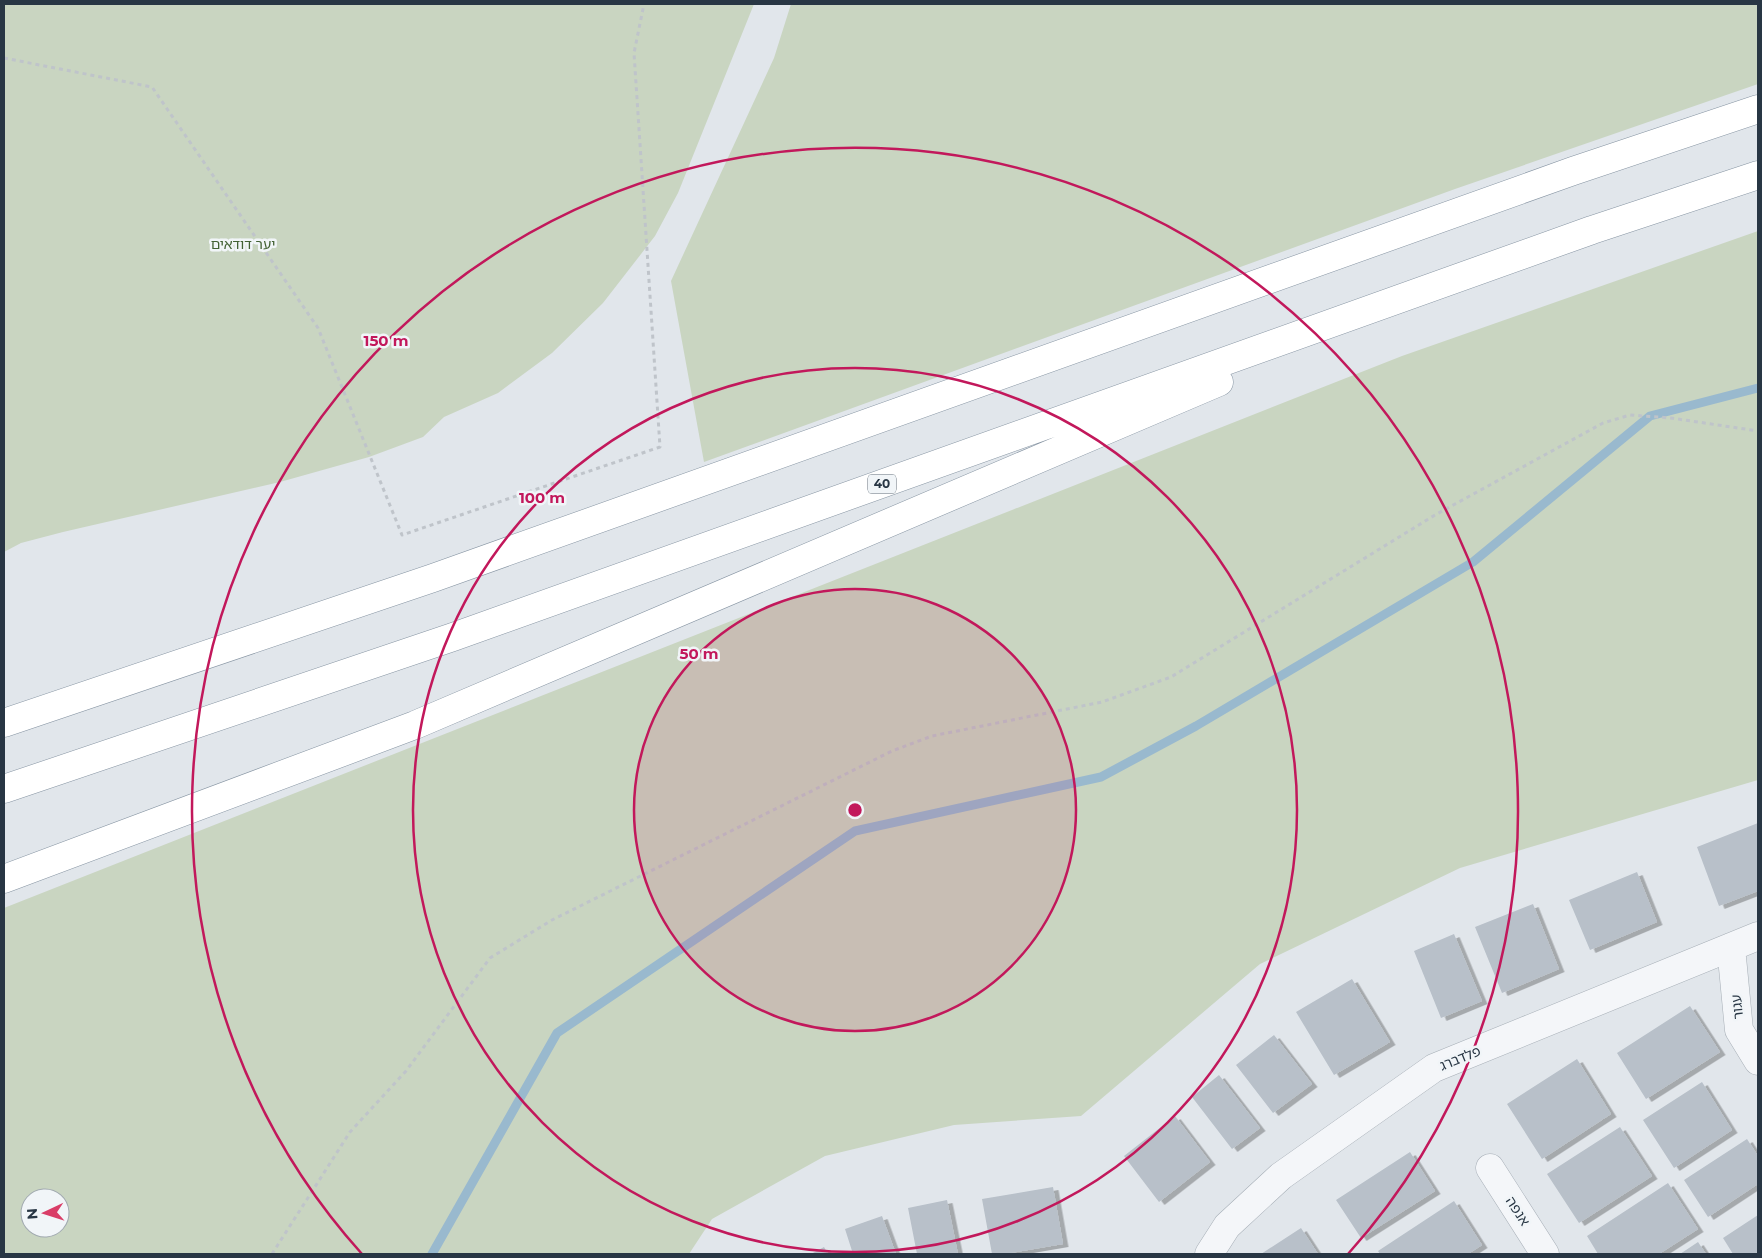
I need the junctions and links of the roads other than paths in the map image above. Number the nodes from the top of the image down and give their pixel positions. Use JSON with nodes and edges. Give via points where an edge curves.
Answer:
{"nodes":[{"id":1,"x":1758,"y":109,"type":"edge"},
{"id":2,"x":1758,"y":175,"type":"edge"},
{"id":3,"x":1474,"y":272,"type":"junction"},
{"id":4,"x":4,"y":723,"type":"edge"},
{"id":5,"x":4,"y":789,"type":"edge"},
{"id":6,"x":4,"y":879,"type":"edge"},
{"id":7,"x":1758,"y":936,"type":"edge"},
{"id":8,"x":1731,"y":947,"type":"junction"},
{"id":9,"x":1758,"y":1061,"type":"edge"},
{"id":10,"x":1490,"y":1168,"type":"dead end"},
{"id":11,"x":1209,"y":1254,"type":"edge"},
{"id":12,"x":1545,"y":1254,"type":"edge"}],
"edges":[{"from":1,"to":4,"type":"highway","via":[[1572,171],[433,578]]},
{"from":2,"to":3,"type":"highway","number":"40"},
{"from":3,"to":5,"type":"highway","number":"40","via":[[462,634]]},
{"from":3,"to":6,"type":"highway","via":[[414,725]]},
{"from":7,"to":8,"type":"street","name":"פלדברג"},
{"from":8,"to":9,"type":"street","name":"עגור","via":[[1739,1030]]},
{"from":8,"to":11,"type":"street","name":"פלדברג","via":[[1434,1068],[1281,1176],[1227,1226]]},
{"from":10,"to":12,"type":"street","name":"אנפה"}]}
